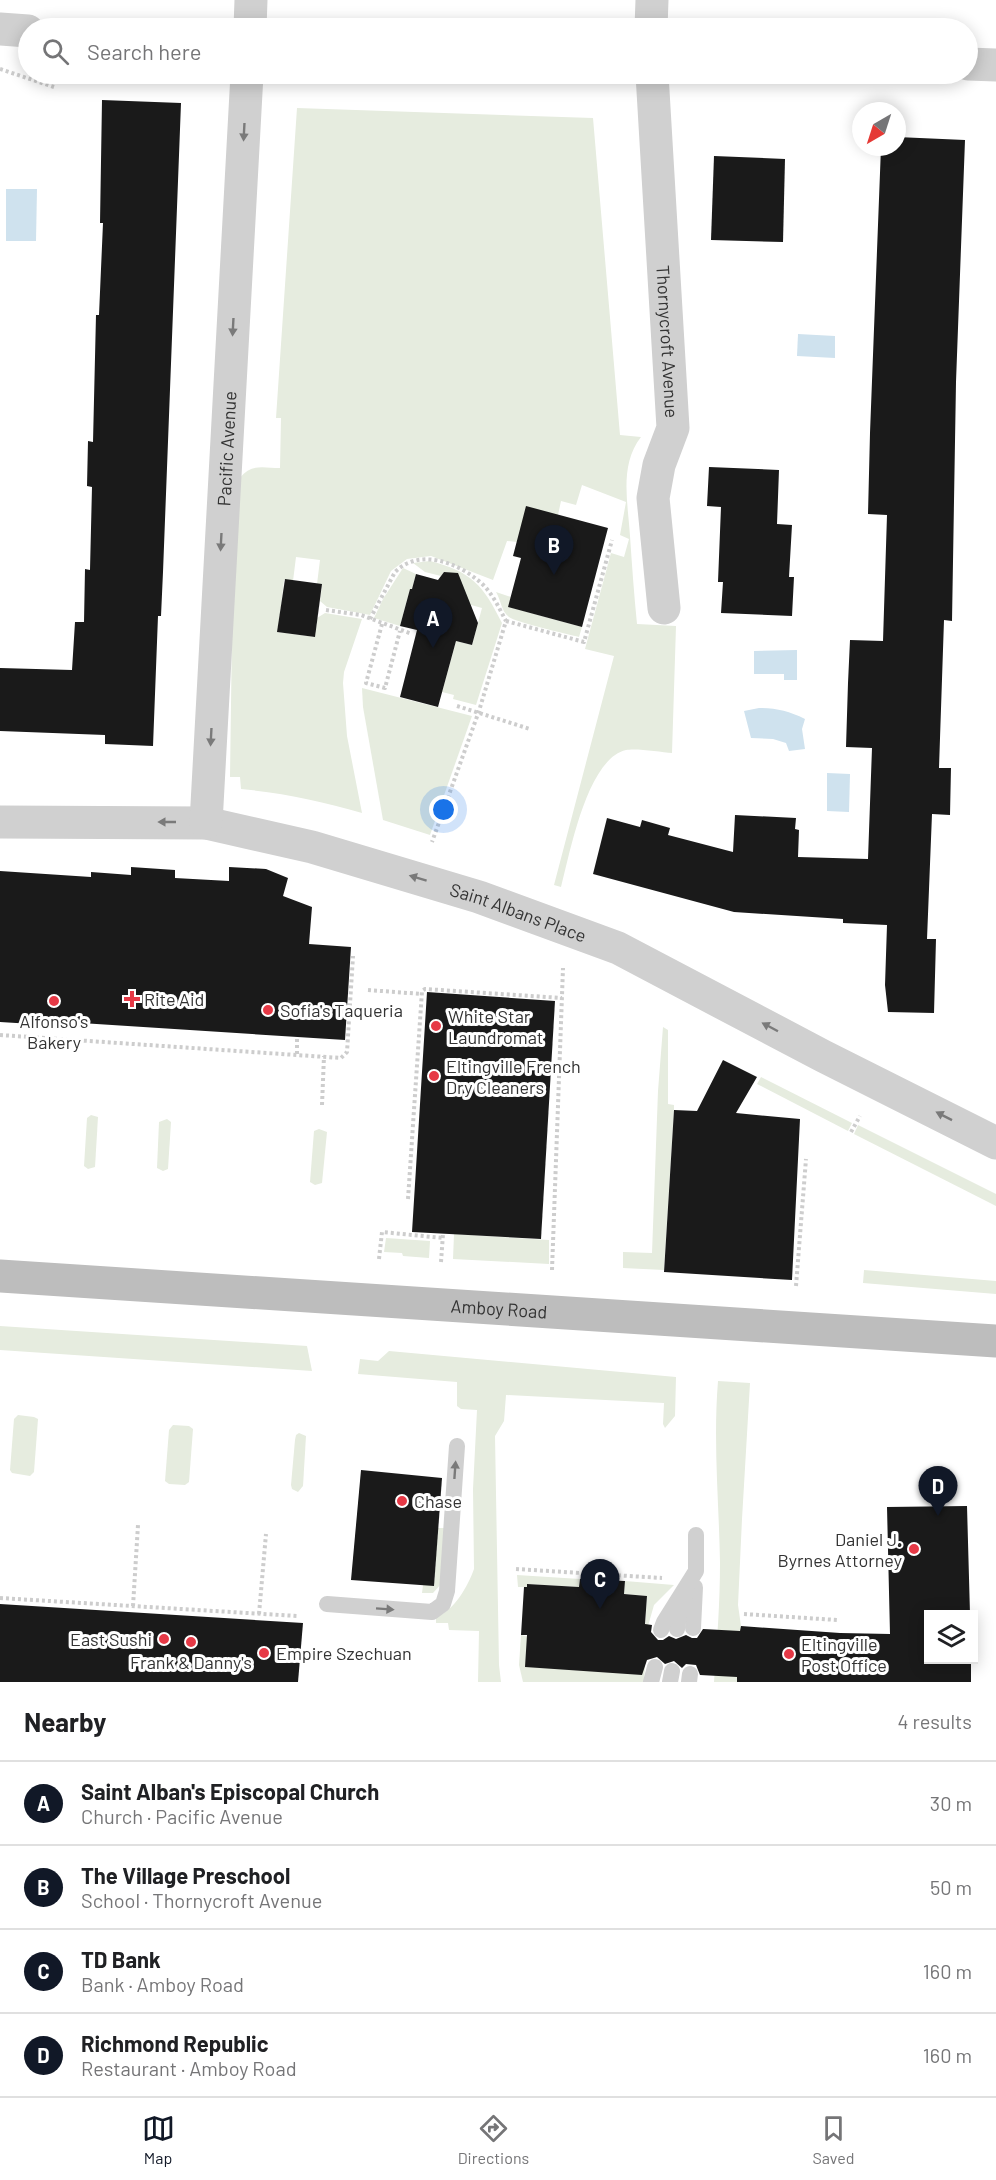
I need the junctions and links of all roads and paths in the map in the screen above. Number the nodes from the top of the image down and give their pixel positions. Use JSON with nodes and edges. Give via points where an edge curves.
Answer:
{"nodes":[{"id":1,"x":251,"y":0,"type":"edge"},
{"id":2,"x":652,"y":0,"type":"edge"},
{"id":3,"x":250,"y":18,"type":"edge"},
{"id":4,"x":651,"y":18,"type":"edge"},
{"id":5,"x":0,"y":29,"type":"edge"},
{"id":6,"x":18,"y":30,"type":"edge"},
{"id":7,"x":978,"y":64,"type":"edge"},
{"id":8,"x":996,"y":65,"type":"edge"},
{"id":9,"x":0,"y":69,"type":"edge"},
{"id":10,"x":18,"y":75,"type":"edge"},
{"id":11,"x":45,"y":84,"type":"edge"},
{"id":12,"x":246,"y":84,"type":"edge"},
{"id":13,"x":653,"y":84,"type":"edge"},
{"id":14,"x":54,"y":87,"type":"dead end"},
{"id":15,"x":612,"y":540,"type":"dead end"},
{"id":16,"x":664,"y":609,"type":"dead end"},
{"id":17,"x":326,"y":610,"type":"dead end"},
{"id":18,"x":370,"y":619,"type":"junction"},
{"id":19,"x":506,"y":621,"type":"junction"},
{"id":20,"x":382,"y":624,"type":"junction"},
{"id":21,"x":400,"y":631,"type":"junction"},
{"id":22,"x":412,"y":634,"type":"dead end"},
{"id":23,"x":457,"y":706,"type":"dead end"},
{"id":24,"x":479,"y":711,"type":"junction"},
{"id":25,"x":530,"y":729,"type":"dead end"},
{"id":26,"x":0,"y":822,"type":"edge"},
{"id":27,"x":206,"y":823,"type":"junction"},
{"id":28,"x":432,"y":842,"type":"dead end"},
{"id":29,"x":352,"y":958,"type":"dead end"},
{"id":30,"x":563,"y":968,"type":"dead end"},
{"id":31,"x":368,"y":990,"type":"dead end"},
{"id":32,"x":422,"y":994,"type":"junction"},
{"id":33,"x":562,"y":998,"type":"junction"},
{"id":34,"x":0,"y":1035,"type":"edge"},
{"id":35,"x":297,"y":1037,"type":"dead end"},
{"id":36,"x":297,"y":1054,"type":"junction"},
{"id":37,"x":324,"y":1056,"type":"junction"},
{"id":38,"x":322,"y":1105,"type":"dead end"},
{"id":39,"x":860,"y":1116,"type":"dead end"},
{"id":40,"x":851,"y":1132,"type":"dead end"},
{"id":41,"x":996,"y":1143,"type":"edge"},
{"id":42,"x":806,"y":1159,"type":"dead end"},
{"id":43,"x":408,"y":1199,"type":"dead end"},
{"id":44,"x":379,"y":1258,"type":"dead end"},
{"id":45,"x":441,"y":1262,"type":"dead end"},
{"id":46,"x":552,"y":1270,"type":"dead end"},
{"id":47,"x":0,"y":1276,"type":"edge"},
{"id":48,"x":796,"y":1286,"type":"dead end"},
{"id":49,"x":996,"y":1341,"type":"edge"},
{"id":50,"x":457,"y":1446,"type":"dead end"},
{"id":51,"x":138,"y":1525,"type":"dead end"},
{"id":52,"x":266,"y":1534,"type":"dead end"},
{"id":53,"x":696,"y":1535,"type":"dead end"},
{"id":54,"x":516,"y":1569,"type":"dead end"},
{"id":55,"x":696,"y":1571,"type":"junction"},
{"id":56,"x":666,"y":1578,"type":"dead end"},
{"id":57,"x":0,"y":1598,"type":"edge"},
{"id":58,"x":327,"y":1604,"type":"dead end"},
{"id":59,"x":133,"y":1606,"type":"junction"},
{"id":60,"x":259,"y":1614,"type":"junction"},
{"id":61,"x":744,"y":1614,"type":"dead end"},
{"id":62,"x":297,"y":1616,"type":"dead end"},
{"id":63,"x":837,"y":1620,"type":"dead end"}],
"edges":[{"from":1,"to":3,"type":"street"},
{"from":2,"to":4,"type":"street"},
{"from":5,"to":6,"type":"street"},
{"from":7,"to":8,"type":"street"},
{"from":9,"to":10,"type":"path"},
{"from":11,"to":14,"type":"path"},
{"from":12,"to":27,"type":"street","name":"Pacific Avenue","one_way":true},
{"from":13,"to":16,"type":"street","name":"Thornycroft Avenue","via":[[672,428],[653,498]]},
{"from":15,"to":19,"type":"path","via":[[584,642]]},
{"from":17,"to":18,"type":"path"},
{"from":18,"to":19,"type":"path","via":[[395,572],[420,559],[434,559],[481,582]]},
{"from":18,"to":20,"type":"path"},
{"from":19,"to":24,"type":"path"},
{"from":20,"to":21,"type":"path"},
{"from":20,"to":21,"type":"path","via":[[366,683],[385,688]]},
{"from":21,"to":22,"type":"path"},
{"from":23,"to":24,"type":"path"},
{"from":24,"to":25,"type":"path"},
{"from":24,"to":28,"type":"path"},
{"from":27,"to":26,"type":"street","name":"Saint Albans Place","one_way":true},
{"from":41,"to":27,"type":"street","name":"Saint Albans Place","one_way":true,"via":[[618,948],[479,897],[312,846]]},
{"from":29,"to":37,"type":"path","via":[[347,1052],[341,1058]]},
{"from":30,"to":33,"type":"path"},
{"from":31,"to":32,"type":"path"},
{"from":32,"to":33,"type":"path","via":[[425,989]]},
{"from":32,"to":43,"type":"path"},
{"from":33,"to":46,"type":"path"},
{"from":34,"to":36,"type":"path"},
{"from":35,"to":36,"type":"path"},
{"from":36,"to":37,"type":"path"},
{"from":37,"to":38,"type":"path"},
{"from":39,"to":40,"type":"path"},
{"from":42,"to":48,"type":"path"},
{"from":44,"to":45,"type":"path","via":[[381,1232],[443,1236]]},
{"from":47,"to":49,"type":"main road","name":"Amboy Road"},
{"from":58,"to":50,"type":"lane","one_way":true,"via":[[432,1612],[443,1604]]},
{"from":51,"to":59,"type":"path"},
{"from":52,"to":60,"type":"path"},
{"from":53,"to":55,"type":"lane"},
{"from":54,"to":56,"type":"path"},
{"from":55,"to":55,"type":"lane","via":[[664,1622],[677,1629]]},
{"from":57,"to":59,"type":"path"},
{"from":59,"to":60,"type":"path"},
{"from":60,"to":62,"type":"path"},
{"from":61,"to":63,"type":"path"}]}
